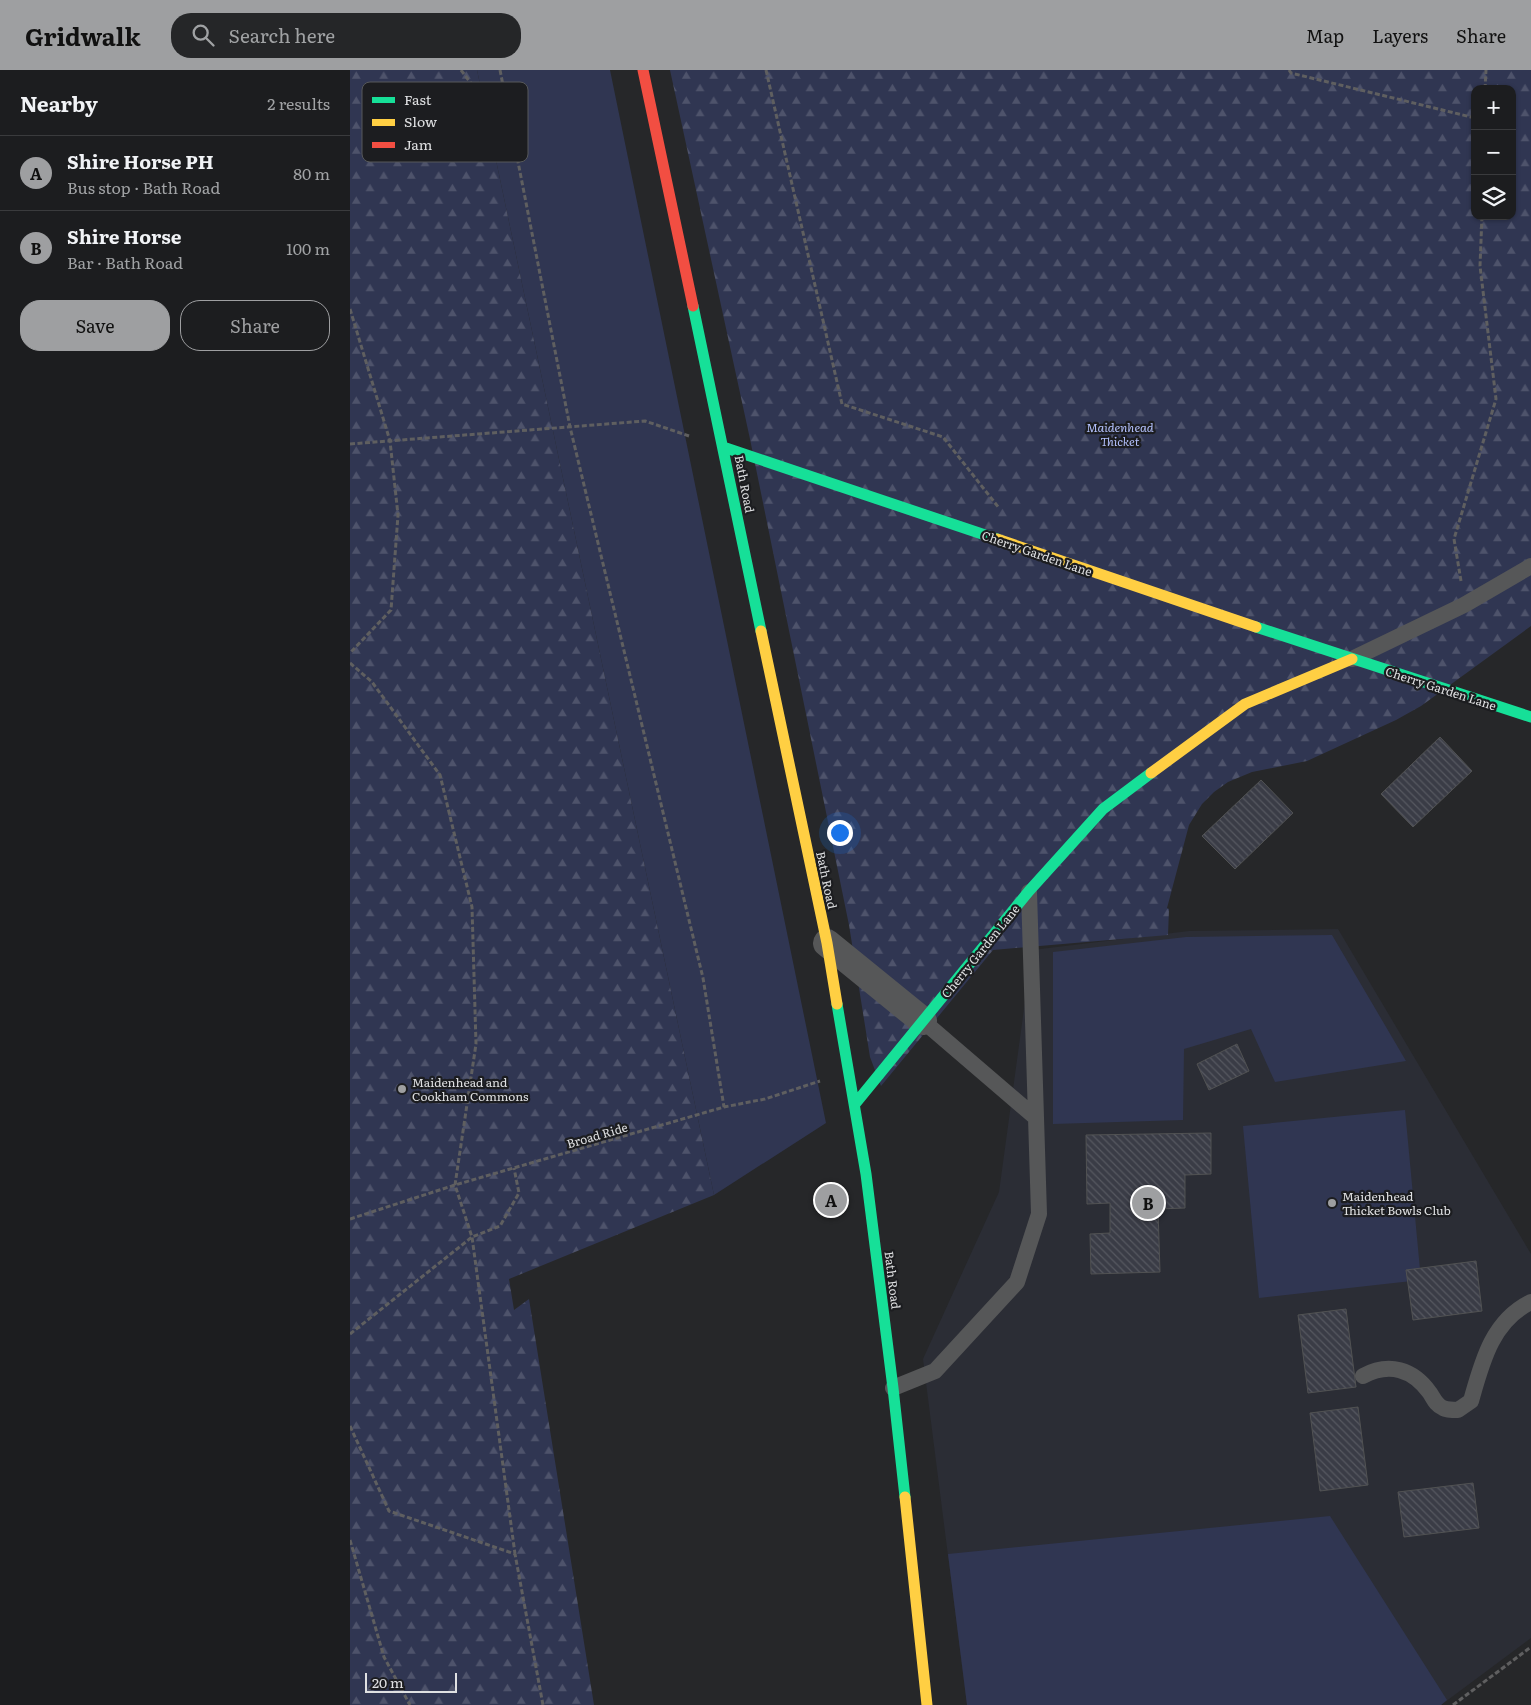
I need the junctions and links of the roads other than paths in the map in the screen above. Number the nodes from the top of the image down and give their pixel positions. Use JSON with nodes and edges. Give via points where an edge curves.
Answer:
{"nodes":[{"id":1,"x":643,"y":70,"type":"edge"},
{"id":2,"x":723,"y":447,"type":"junction"},
{"id":3,"x":1531,"y":566,"type":"edge"},
{"id":4,"x":1352,"y":659,"type":"junction"},
{"id":5,"x":1531,"y":717,"type":"edge"},
{"id":6,"x":1029,"y":891,"type":"junction"},
{"id":7,"x":827,"y":943,"type":"junction"},
{"id":8,"x":923,"y":1021,"type":"junction"},
{"id":9,"x":855,"y":1104,"type":"junction"},
{"id":10,"x":1035,"y":1117,"type":"junction"},
{"id":11,"x":1531,"y":1302,"type":"edge"},
{"id":12,"x":1363,"y":1376,"type":"dead end"},
{"id":13,"x":893,"y":1388,"type":"junction"},
{"id":14,"x":927,"y":1705,"type":"edge"}],
"edges":[{"from":1,"to":2,"type":"main road","name":"Bath Road"},
{"from":2,"to":4,"type":"main road","name":"Cherry Garden Lane"},
{"from":2,"to":7,"type":"main road","name":"Bath Road"},
{"from":3,"to":4,"type":"lane","via":[[1464,605]]},
{"from":4,"to":5,"type":"main road","name":"Cherry Garden Lane"},
{"from":4,"to":6,"type":"main road","name":"Cherry Garden Lane","via":[[1245,704],[1103,809]]},
{"from":6,"to":8,"type":"main road","name":"Cherry Garden Lane"},
{"from":6,"to":10,"type":"lane"},
{"from":7,"to":8,"type":"street"},
{"from":7,"to":9,"type":"main road","name":"Bath Road"},
{"from":8,"to":9,"type":"main road","name":"Cherry Garden Lane"},
{"from":8,"to":10,"type":"lane"},
{"from":9,"to":13,"type":"main road","name":"Bath Road"},
{"from":10,"to":13,"type":"lane","via":[[1039,1214],[1017,1282],[935,1371]]},
{"from":11,"to":12,"type":"lane","via":[[1510,1315],[1494,1335],[1480,1368],[1472,1401],[1458,1410],[1442,1408],[1408,1372],[1392,1368],[1375,1370]]},
{"from":13,"to":14,"type":"main road","name":"Bath Road"}]}
